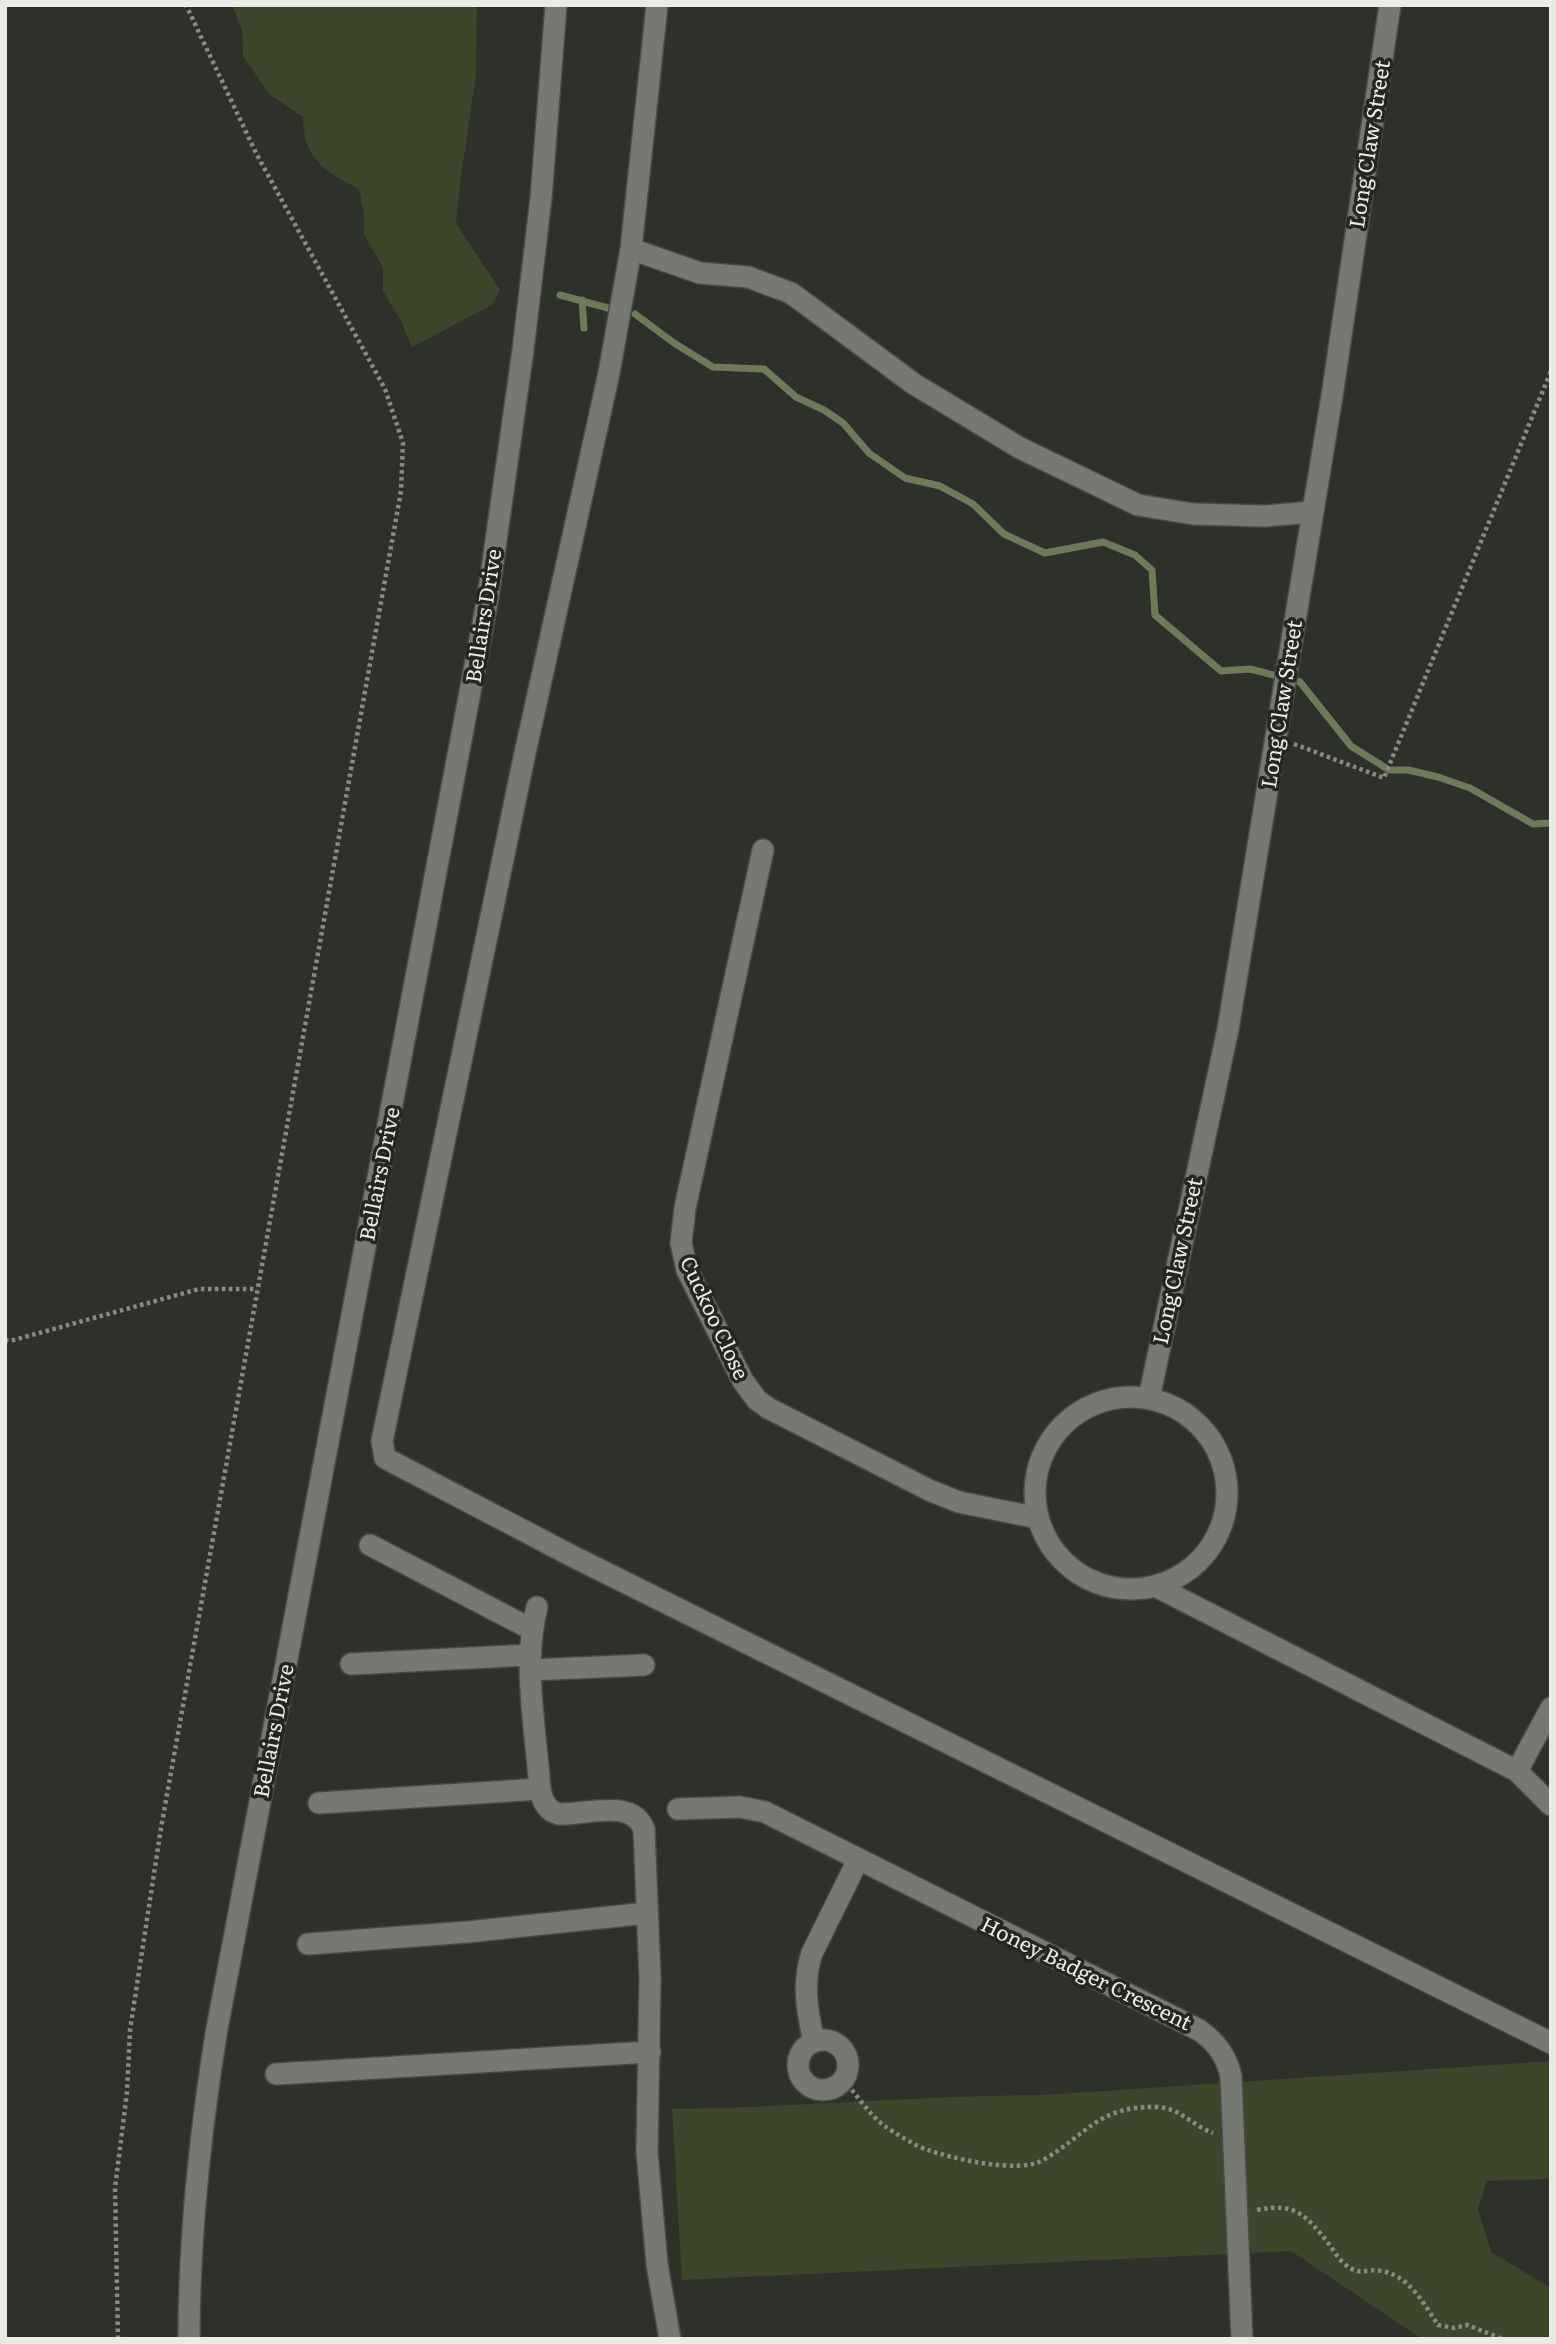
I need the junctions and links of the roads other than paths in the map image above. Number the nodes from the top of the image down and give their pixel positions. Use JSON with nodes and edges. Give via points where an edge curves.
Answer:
{"nodes":[{"id":1,"x":556,"y":5,"type":"edge"},
{"id":2,"x":657,"y":5,"type":"edge"},
{"id":3,"x":1391,"y":5,"type":"edge"},
{"id":4,"x":631,"y":249,"type":"junction"},
{"id":5,"x":1313,"y":512,"type":"junction"},
{"id":6,"x":763,"y":850,"type":"dead end"},
{"id":7,"x":1149,"y":1398,"type":"junction"},
{"id":8,"x":1038,"y":1518,"type":"junction"},
{"id":9,"x":370,"y":1545,"type":"dead end"},
{"id":10,"x":1157,"y":1587,"type":"junction"},
{"id":11,"x":537,"y":1607,"type":"dead end"},
{"id":12,"x":531,"y":1629,"type":"junction"},
{"id":13,"x":530,"y":1662,"type":"junction"},
{"id":14,"x":351,"y":1664,"type":"dead end"},
{"id":15,"x":644,"y":1665,"type":"dead end"},
{"id":16,"x":1551,"y":1708,"type":"edge"},
{"id":17,"x":1517,"y":1771,"type":"junction"},
{"id":18,"x":540,"y":1789,"type":"junction"},
{"id":19,"x":319,"y":1803,"type":"dead end"},
{"id":20,"x":1551,"y":1805,"type":"edge"},
{"id":21,"x":678,"y":1808,"type":"dead end"},
{"id":22,"x":858,"y":1860,"type":"junction"},
{"id":23,"x":647,"y":1913,"type":"junction"},
{"id":24,"x":308,"y":1944,"type":"dead end"},
{"id":25,"x":814,"y":2041,"type":"junction"},
{"id":26,"x":1551,"y":2043,"type":"edge"},
{"id":27,"x":650,"y":2052,"type":"junction"},
{"id":28,"x":276,"y":2074,"type":"dead end"},
{"id":29,"x":189,"y":2339,"type":"edge"},
{"id":30,"x":670,"y":2339,"type":"edge"},
{"id":31,"x":1242,"y":2339,"type":"edge"}],
"edges":[{"from":1,"to":29,"type":"street","name":"Bellairs Drive","via":[[541,198],[488,597],[216,2034],[193,2217]]},
{"from":2,"to":4,"type":"street"},
{"from":3,"to":5,"type":"street","name":"Long Claw Street"},
{"from":4,"to":5,"type":"street","via":[[700,274],[748,277],[791,293],[926,391],[1020,448],[1138,505],[1193,514]]},
{"from":4,"to":26,"type":"street","via":[[609,373],[382,1441],[385,1458],[572,1556]]},
{"from":5,"to":7,"type":"street","name":"Long Claw Street","via":[[1228,1029]]},
{"from":6,"to":8,"type":"street","name":"Cuckoo Close","via":[[685,1208],[681,1243],[687,1270],[743,1381],[768,1408],[931,1491],[959,1502]]},
{"from":7,"to":8,"type":"street","via":[[1116,1397],[1086,1408],[1060,1427],[1042,1455],[1035,1486]]},
{"from":7,"to":10,"type":"street","via":[[1179,1409],[1204,1429],[1221,1457],[1227,1489],[1223,1521],[1209,1550],[1186,1573]]},
{"from":8,"to":10,"type":"street","via":[[1047,1542],[1083,1578],[1107,1587]]},
{"from":9,"to":12,"type":"street"},
{"from":10,"to":17,"type":"street"},
{"from":11,"to":12,"type":"street"},
{"from":12,"to":13,"type":"street"},
{"from":13,"to":14,"type":"street"},
{"from":13,"to":15,"type":"street"},
{"from":13,"to":18,"type":"street"},
{"from":16,"to":17,"type":"street"},
{"from":17,"to":20,"type":"street"},
{"from":18,"to":19,"type":"street"},
{"from":18,"to":23,"type":"street","via":[[554,1813],[626,1811],[639,1819],[644,1829]]},
{"from":21,"to":22,"type":"street","name":"Honey Badger Crescent","via":[[740,1807],[765,1812]]},
{"from":22,"to":25,"type":"street","via":[[808,1968],[806,2005]]},
{"from":22,"to":31,"type":"street","name":"Honey Badger Crescent","via":[[1205,2034],[1221,2050],[1229,2068]]},
{"from":23,"to":24,"type":"street"},
{"from":23,"to":27,"type":"street"},
{"from":25,"to":25,"type":"street","via":[[801,2052],[798,2069],[806,2084],[830,2089],[843,2079],[848,2064],[843,2049],[829,2040]]},
{"from":27,"to":28,"type":"street"},
{"from":27,"to":30,"type":"street","via":[[647,2152],[657,2263]]}]}
